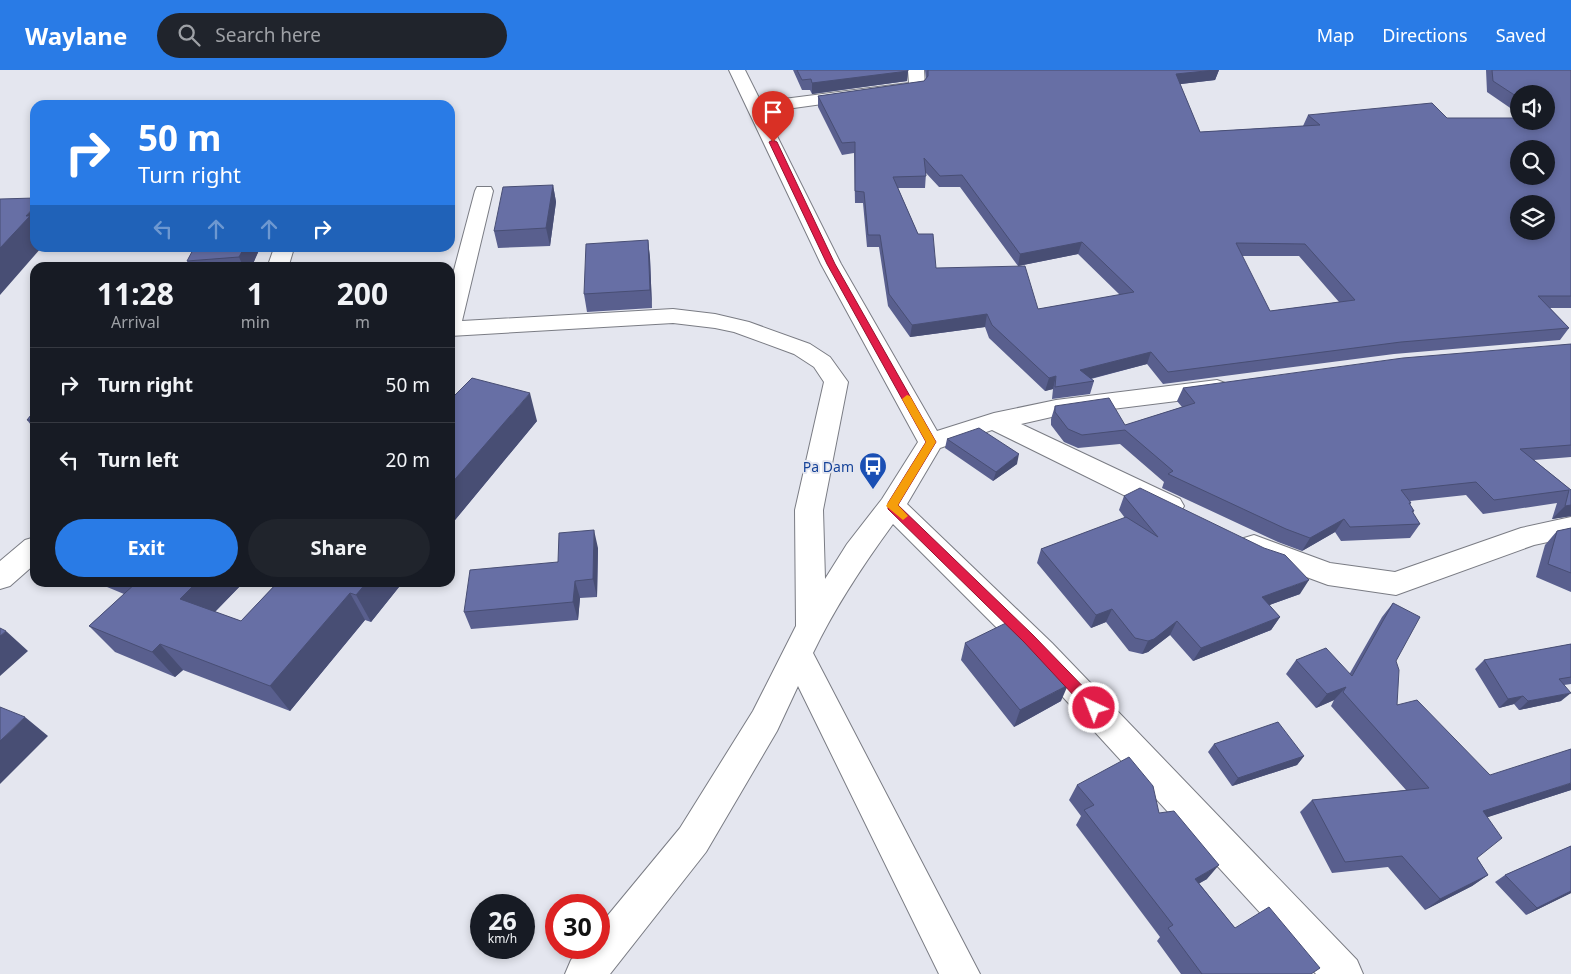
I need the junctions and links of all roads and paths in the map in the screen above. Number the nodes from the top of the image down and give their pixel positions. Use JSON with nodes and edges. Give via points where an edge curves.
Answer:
{"nodes":[{"id":1,"x":737,"y":70,"type":"edge"},
{"id":2,"x":916,"y":70,"type":"edge"},
{"id":3,"x":756,"y":108,"type":"junction"},
{"id":4,"x":484,"y":191,"type":"dead end"},
{"id":5,"x":455,"y":308,"type":"edge"},
{"id":6,"x":455,"y":328,"type":"edge"},
{"id":7,"x":1243,"y":385,"type":"edge"},
{"id":8,"x":994,"y":421,"type":"junction"},
{"id":9,"x":931,"y":442,"type":"junction"},
{"id":10,"x":892,"y":506,"type":"junction"},
{"id":11,"x":1196,"y":519,"type":"edge"},
{"id":12,"x":1571,"y":527,"type":"edge"},
{"id":13,"x":1232,"y":535,"type":"edge"},
{"id":14,"x":30,"y":552,"type":"edge"},
{"id":15,"x":0,"y":578,"type":"edge"},
{"id":16,"x":804,"y":640,"type":"junction"},
{"id":17,"x":585,"y":974,"type":"edge"},
{"id":18,"x":960,"y":974,"type":"edge"},
{"id":19,"x":1344,"y":974,"type":"edge"}],
"edges":[{"from":1,"to":3,"type":"street"},
{"from":2,"to":3,"type":"street","via":[[917,87]]},
{"from":3,"to":9,"type":"street","via":[[831,264]]},
{"from":4,"to":5,"type":"street"},
{"from":6,"to":16,"type":"street","via":[[673,316],[741,327],[802,349],[822,362],[836,382],[809,510]]},
{"from":7,"to":8,"type":"street","via":[[1056,408]]},
{"from":8,"to":9,"type":"street"},
{"from":8,"to":11,"type":"street"},
{"from":9,"to":10,"type":"street"},
{"from":10,"to":16,"type":"street","via":[[857,552]]},
{"from":10,"to":19,"type":"street","via":[[1041,652]]},
{"from":12,"to":13,"type":"street","via":[[1531,535],[1396,584],[1328,574],[1267,552]]},
{"from":14,"to":15,"type":"street"},
{"from":16,"to":17,"type":"street","via":[[765,721],[694,840]]},
{"from":16,"to":18,"type":"street"}]}
